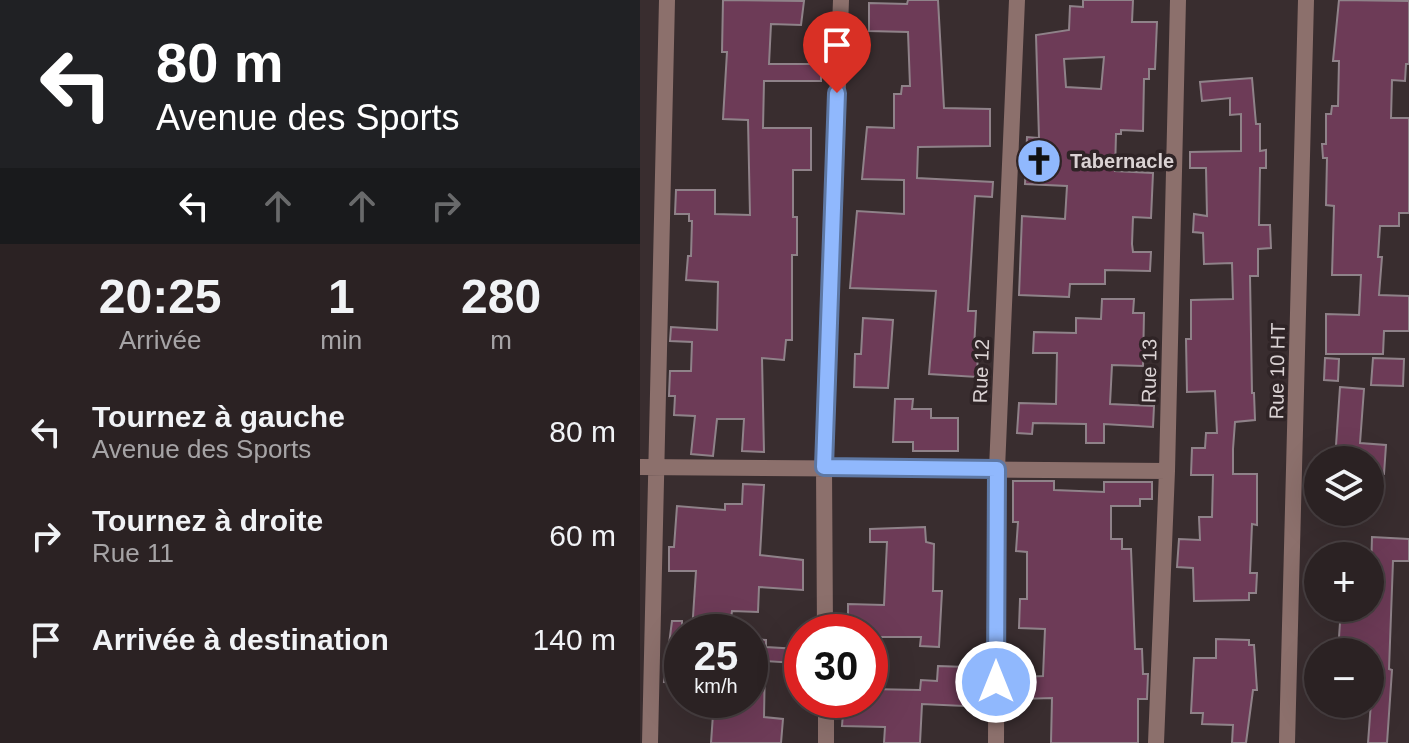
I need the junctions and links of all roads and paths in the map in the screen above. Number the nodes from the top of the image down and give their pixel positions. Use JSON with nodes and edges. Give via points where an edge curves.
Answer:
{"nodes":[{"id":1,"x":667,"y":0,"type":"edge"},
{"id":2,"x":841,"y":0,"type":"edge"},
{"id":3,"x":1017,"y":0,"type":"edge"},
{"id":4,"x":1178,"y":0,"type":"edge"},
{"id":5,"x":1306,"y":0,"type":"edge"},
{"id":6,"x":640,"y":467,"type":"edge"},
{"id":7,"x":657,"y":467,"type":"junction"},
{"id":8,"x":824,"y":467,"type":"junction"},
{"id":9,"x":997,"y":469,"type":"junction"},
{"id":10,"x":1167,"y":471,"type":"junction"},
{"id":11,"x":825,"y":614,"type":"edge"},
{"id":12,"x":826,"y":718,"type":"edge"},
{"id":13,"x":650,"y":743,"type":"edge"},
{"id":14,"x":826,"y":743,"type":"edge"},
{"id":15,"x":996,"y":743,"type":"edge"},
{"id":16,"x":1156,"y":743,"type":"edge"},
{"id":17,"x":1287,"y":743,"type":"edge"}],
"edges":[{"from":1,"to":7,"type":"street"},
{"from":2,"to":8,"type":"street"},
{"from":3,"to":9,"type":"street","name":"Rue 12"},
{"from":4,"to":10,"type":"street","name":"Rue 13"},
{"from":5,"to":17,"type":"street","name":"Rue 10 HT"},
{"from":6,"to":7,"type":"street"},
{"from":7,"to":8,"type":"street"},
{"from":7,"to":13,"type":"street"},
{"from":8,"to":9,"type":"street"},
{"from":8,"to":11,"type":"street"},
{"from":9,"to":10,"type":"street"},
{"from":9,"to":15,"type":"street","name":"Rue 12"},
{"from":10,"to":16,"type":"street","name":"Rue 13"},
{"from":12,"to":14,"type":"street"}]}
